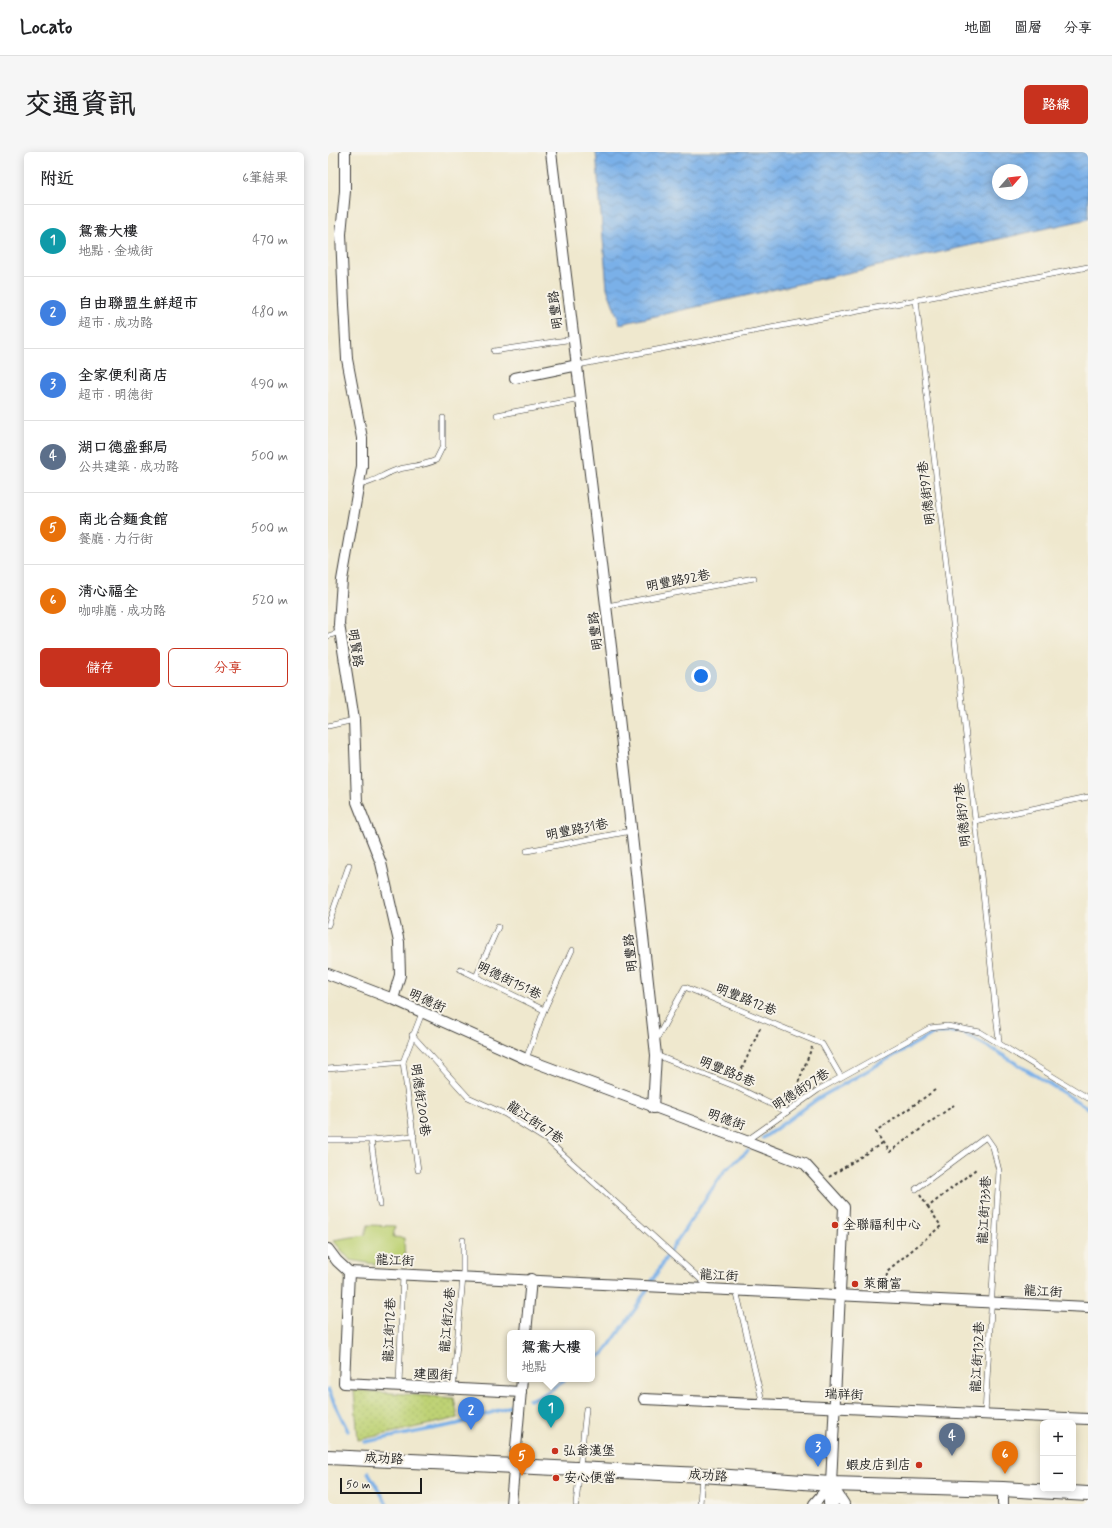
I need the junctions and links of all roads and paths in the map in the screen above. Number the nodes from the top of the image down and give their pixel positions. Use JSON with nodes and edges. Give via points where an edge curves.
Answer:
{"nodes":[{"id":1,"x":344,"y":152,"type":"edge"},
{"id":2,"x":551,"y":152,"type":"edge"},
{"id":3,"x":1088,"y":267,"type":"edge"},
{"id":4,"x":916,"y":300,"type":"junction"},
{"id":5,"x":573,"y":339,"type":"junction"},
{"id":6,"x":494,"y":351,"type":"dead end"},
{"id":7,"x":578,"y":365,"type":"junction"},
{"id":8,"x":515,"y":378,"type":"dead end"},
{"id":9,"x":582,"y":399,"type":"junction"},
{"id":10,"x":497,"y":415,"type":"dead end"},
{"id":11,"x":443,"y":418,"type":"dead end"},
{"id":12,"x":358,"y":485,"type":"junction"},
{"id":13,"x":754,"y":578,"type":"dead end"},
{"id":14,"x":607,"y":606,"type":"junction"},
{"id":15,"x":340,"y":632,"type":"junction"},
{"id":16,"x":328,"y":636,"type":"edge"},
{"id":17,"x":354,"y":720,"type":"junction"},
{"id":18,"x":328,"y":726,"type":"edge"},
{"id":19,"x":1088,"y":797,"type":"edge"},
{"id":20,"x":975,"y":821,"type":"junction"},
{"id":21,"x":631,"y":831,"type":"junction"},
{"id":22,"x":527,"y":851,"type":"dead end"},
{"id":23,"x":349,"y":865,"type":"dead end"},
{"id":24,"x":328,"y":924,"type":"edge"},
{"id":25,"x":498,"y":927,"type":"dead end"},
{"id":26,"x":572,"y":950,"type":"dead end"},
{"id":27,"x":460,"y":969,"type":"dead end"},
{"id":28,"x":328,"y":974,"type":"edge"},
{"id":29,"x":476,"y":977,"type":"junction"},
{"id":30,"x":393,"y":999,"type":"junction"},
{"id":31,"x":544,"y":1010,"type":"junction"},
{"id":32,"x":422,"y":1013,"type":"junction"},
{"id":33,"x":763,"y":1019,"type":"junction"},
{"id":34,"x":412,"y":1035,"type":"junction"},
{"id":35,"x":815,"y":1040,"type":"junction"},
{"id":36,"x":999,"y":1042,"type":"junction"},
{"id":37,"x":654,"y":1043,"type":"junction"},
{"id":38,"x":656,"y":1055,"type":"junction"},
{"id":39,"x":526,"y":1059,"type":"junction"},
{"id":40,"x":403,"y":1062,"type":"junction"},
{"id":41,"x":328,"y":1070,"type":"edge"},
{"id":42,"x":841,"y":1077,"type":"junction"},
{"id":43,"x":734,"y":1086,"type":"junction"},
{"id":44,"x":935,"y":1090,"type":"dead end"},
{"id":45,"x":1088,"y":1098,"type":"edge"},
{"id":46,"x":954,"y":1105,"type":"dead end"},
{"id":47,"x":653,"y":1108,"type":"junction"},
{"id":48,"x":787,"y":1112,"type":"junction"},
{"id":49,"x":414,"y":1136,"type":"junction"},
{"id":50,"x":328,"y":1140,"type":"edge"},
{"id":51,"x":371,"y":1140,"type":"junction"},
{"id":52,"x":746,"y":1141,"type":"junction"},
{"id":53,"x":884,"y":1142,"type":"junction"},
{"id":54,"x":976,"y":1169,"type":"dead end"},
{"id":55,"x":418,"y":1170,"type":"dead end"},
{"id":56,"x":822,"y":1182,"type":"junction"},
{"id":57,"x":916,"y":1189,"type":"joint"},
{"id":58,"x":380,"y":1205,"type":"dead end"},
{"id":59,"x":928,"y":1207,"type":"junction"},
{"id":60,"x":463,"y":1240,"type":"dead end"},
{"id":61,"x":328,"y":1249,"type":"edge"},
{"id":62,"x":349,"y":1272,"type":"junction"},
{"id":63,"x":403,"y":1274,"type":"junction"},
{"id":64,"x":463,"y":1277,"type":"junction"},
{"id":65,"x":531,"y":1279,"type":"junction"},
{"id":66,"x":710,"y":1288,"type":"junction"},
{"id":67,"x":736,"y":1290,"type":"junction"},
{"id":68,"x":841,"y":1295,"type":"junction"},
{"id":69,"x":885,"y":1297,"type":"junction"},
{"id":70,"x":992,"y":1302,"type":"junction"},
{"id":71,"x":1088,"y":1307,"type":"edge"},
{"id":72,"x":526,"y":1330,"type":"edge"},
{"id":73,"x":522,"y":1382,"type":"edge"},
{"id":74,"x":399,"y":1386,"type":"junction"},
{"id":75,"x":453,"y":1389,"type":"junction"},
{"id":76,"x":521,"y":1392,"type":"junction"},
{"id":77,"x":644,"y":1399,"type":"dead end"},
{"id":78,"x":763,"y":1404,"type":"junction"},
{"id":79,"x":836,"y":1408,"type":"junction"},
{"id":80,"x":586,"y":1409,"type":"dead end"},
{"id":81,"x":985,"y":1414,"type":"junction"},
{"id":82,"x":1088,"y":1419,"type":"edge"},
{"id":83,"x":328,"y":1457,"type":"edge"},
{"id":84,"x":515,"y":1466,"type":"junction"},
{"id":85,"x":579,"y":1469,"type":"junction"},
{"id":86,"x":702,"y":1475,"type":"junction"},
{"id":87,"x":832,"y":1484,"type":"junction"},
{"id":88,"x":1003,"y":1489,"type":"junction"},
{"id":89,"x":1080,"y":1495,"type":"edge"},
{"id":90,"x":511,"y":1504,"type":"edge"},
{"id":91,"x":576,"y":1504,"type":"edge"},
{"id":92,"x":700,"y":1504,"type":"edge"},
{"id":93,"x":814,"y":1504,"type":"edge"},
{"id":94,"x":831,"y":1504,"type":"edge"},
{"id":95,"x":844,"y":1504,"type":"edge"},
{"id":96,"x":1003,"y":1504,"type":"edge"}],
"edges":[{"from":1,"to":12,"type":"street","name":"明賢路","via":[[345,192],[341,234],[347,359],[362,438],[362,466]]},
{"from":2,"to":5,"type":"street","name":"明豐路"},
{"from":3,"to":4,"type":"lane"},
{"from":4,"to":7,"type":"lane"},
{"from":4,"to":20,"type":"lane","name":"明德街97巷"},
{"from":5,"to":6,"type":"lane"},
{"from":5,"to":7,"type":"street","name":"明豐路"},
{"from":7,"to":8,"type":"street"},
{"from":7,"to":9,"type":"street","name":"明豐路"},
{"from":9,"to":10,"type":"lane"},
{"from":9,"to":14,"type":"street","name":"明豐路"},
{"from":11,"to":12,"type":"lane","via":[[443,446],[436,460],[395,470],[372,483]]},
{"from":12,"to":15,"type":"street","name":"明賢路","via":[[342,580]]},
{"from":13,"to":14,"type":"lane","name":"明豐路92巷"},
{"from":14,"to":21,"type":"street","name":"明豐路"},
{"from":15,"to":16,"type":"lane"},
{"from":15,"to":17,"type":"street","name":"明賢路"},
{"from":17,"to":18,"type":"lane"},
{"from":17,"to":30,"type":"street","name":"明賢路","via":[[357,802],[381,863],[399,942],[400,975]]},
{"from":19,"to":20,"type":"lane"},
{"from":20,"to":36,"type":"lane","name":"明德街97巷"},
{"from":21,"to":22,"type":"lane","name":"明豐路31巷"},
{"from":21,"to":37,"type":"street","name":"明豐路"},
{"from":23,"to":24,"type":"lane"},
{"from":25,"to":29,"type":"lane"},
{"from":26,"to":31,"type":"lane"},
{"from":27,"to":29,"type":"lane","name":"明德街151巷"},
{"from":28,"to":30,"type":"street","name":"明德街"},
{"from":29,"to":31,"type":"lane","name":"明德街151巷"},
{"from":30,"to":32,"type":"street","name":"明德街"},
{"from":31,"to":39,"type":"lane","name":"明德街151巷"},
{"from":32,"to":34,"type":"lane","name":"明德街200巷"},
{"from":32,"to":39,"type":"street","name":"明德街"},
{"from":33,"to":35,"type":"lane","name":"明豐路12巷"},
{"from":33,"to":37,"type":"lane","name":"明豐路12巷","via":[[685,987]]},
{"from":33,"to":43,"type":"path"},
{"from":34,"to":40,"type":"lane","name":"明德街200巷"},
{"from":34,"to":66,"type":"lane","name":"龍江街67巷","via":[[468,1097],[505,1114],[548,1141]]},
{"from":35,"to":42,"type":"lane","name":"明豐路12巷","via":[[822,1044]]},
{"from":35,"to":48,"type":"path"},
{"from":36,"to":42,"type":"lane","name":"明德街97巷","via":[[980,1032],[962,1027],[930,1028]]},
{"from":36,"to":45,"type":"lane"},
{"from":37,"to":38,"type":"street","name":"明豐路"},
{"from":38,"to":43,"type":"lane","name":"明豐路8巷"},
{"from":38,"to":47,"type":"street","name":"明豐路"},
{"from":39,"to":47,"type":"street","name":"明德街"},
{"from":40,"to":41,"type":"lane"},
{"from":40,"to":49,"type":"lane","name":"明德街200巷"},
{"from":42,"to":48,"type":"lane","name":"明德街97巷"},
{"from":43,"to":48,"type":"lane","name":"明豐路8巷"},
{"from":44,"to":53,"type":"path","via":[[876,1132]]},
{"from":46,"to":53,"type":"path","via":[[889,1152]]},
{"from":47,"to":52,"type":"street","name":"明德街"},
{"from":48,"to":52,"type":"lane","name":"明德街97巷"},
{"from":49,"to":51,"type":"lane"},
{"from":49,"to":55,"type":"lane","name":"明德街200巷"},
{"from":50,"to":51,"type":"lane"},
{"from":51,"to":58,"type":"lane"},
{"from":52,"to":56,"type":"street","name":"明德街","via":[[805,1164]]},
{"from":53,"to":56,"type":"path"},
{"from":54,"to":59,"type":"path"},
{"from":56,"to":68,"type":"street","name":"明德街","via":[[844,1207]]},
{"from":57,"to":59,"type":"path"},
{"from":57,"to":70,"type":"lane","name":"龍江街133巷","via":[[986,1136],[993,1147],[999,1171]]},
{"from":59,"to":69,"type":"path","via":[[941,1226],[887,1271]]},
{"from":60,"to":64,"type":"lane","name":"龍江街26巷"},
{"from":61,"to":62,"type":"street"},
{"from":62,"to":63,"type":"street","name":"龍江街"},
{"from":62,"to":74,"type":"street","name":"建國街","via":[[344,1383]]},
{"from":63,"to":64,"type":"street","name":"龍江街"},
{"from":63,"to":74,"type":"lane","name":"龍江街12巷"},
{"from":64,"to":65,"type":"street","name":"龍江街"},
{"from":64,"to":75,"type":"lane","name":"龍江街26巷"},
{"from":65,"to":66,"type":"street","name":"龍江街"},
{"from":65,"to":72,"type":"street"},
{"from":66,"to":67,"type":"street","name":"龍江街"},
{"from":67,"to":68,"type":"street","name":"龍江街"},
{"from":67,"to":78,"type":"lane"},
{"from":68,"to":69,"type":"street","name":"龍江街"},
{"from":68,"to":79,"type":"street","name":"明德街"},
{"from":69,"to":70,"type":"street","name":"龍江街"},
{"from":70,"to":71,"type":"street","name":"龍江街"},
{"from":70,"to":81,"type":"lane","name":"龍江街132巷"},
{"from":73,"to":76,"type":"street"},
{"from":74,"to":75,"type":"street","name":"建國街"},
{"from":75,"to":76,"type":"street","name":"建國街"},
{"from":76,"to":84,"type":"street"},
{"from":77,"to":78,"type":"street","name":"瑞祥街"},
{"from":78,"to":79,"type":"street","name":"瑞祥街"},
{"from":79,"to":81,"type":"street","name":"瑞祥街"},
{"from":79,"to":87,"type":"street","name":"明德街"},
{"from":80,"to":85,"type":"lane"},
{"from":81,"to":82,"type":"street","name":"瑞祥街"},
{"from":83,"to":84,"type":"street","name":"成功路"},
{"from":84,"to":85,"type":"street","name":"成功路"},
{"from":84,"to":90,"type":"street"},
{"from":85,"to":86,"type":"street","name":"成功路"},
{"from":85,"to":91,"type":"lane"},
{"from":86,"to":87,"type":"street","name":"成功路"},
{"from":86,"to":92,"type":"lane"},
{"from":87,"to":88,"type":"street","name":"成功路"},
{"from":87,"to":93,"type":"street"},
{"from":87,"to":94,"type":"street"},
{"from":87,"to":95,"type":"street"},
{"from":88,"to":89,"type":"street","name":"成功路"},
{"from":88,"to":96,"type":"street"}]}
